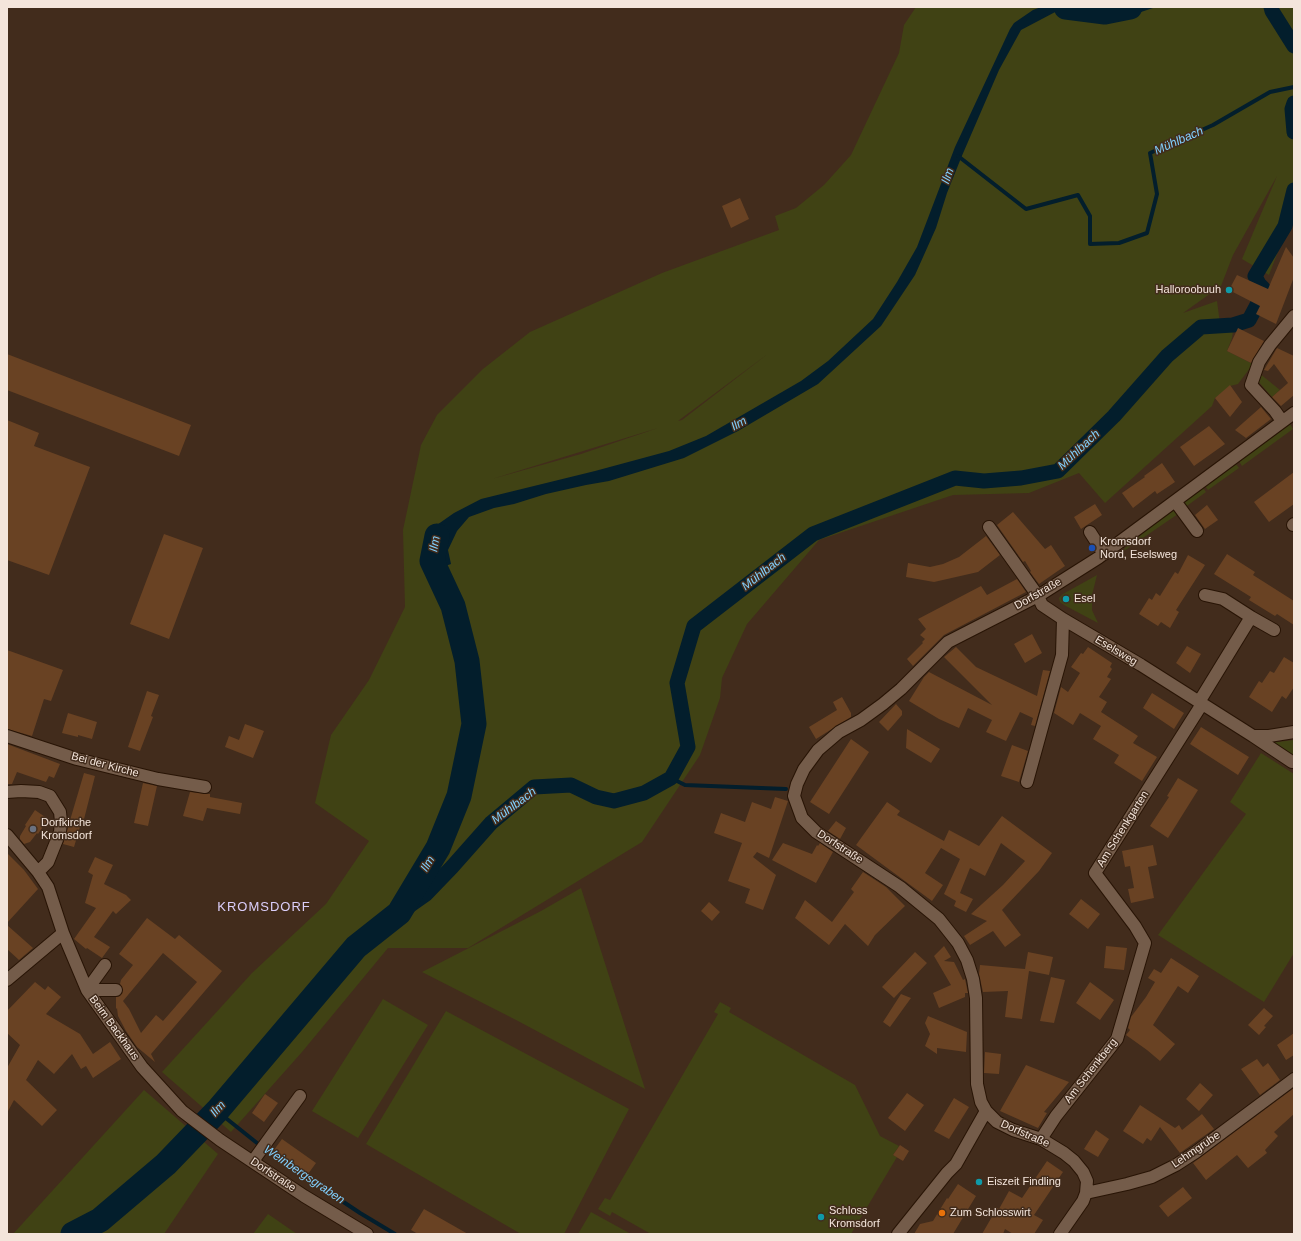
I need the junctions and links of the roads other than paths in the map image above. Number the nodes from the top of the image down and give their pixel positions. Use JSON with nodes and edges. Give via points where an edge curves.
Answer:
{"nodes":[{"id":1,"x":1294,"y":316,"type":"edge"},
{"id":2,"x":1294,"y":413,"type":"edge"},
{"id":3,"x":1282,"y":421,"type":"junction"},
{"id":4,"x":1175,"y":501,"type":"junction"},
{"id":5,"x":989,"y":527,"type":"dead end"},
{"id":6,"x":1197,"y":531,"type":"dead end"},
{"id":7,"x":1090,"y":532,"type":"dead end"},
{"id":8,"x":1104,"y":554,"type":"junction"},
{"id":9,"x":1205,"y":595,"type":"dead end"},
{"id":10,"x":1038,"y":596,"type":"junction"},
{"id":11,"x":1251,"y":617,"type":"junction"},
{"id":12,"x":1063,"y":619,"type":"junction"},
{"id":13,"x":1274,"y":630,"type":"dead end"},
{"id":14,"x":1200,"y":703,"type":"junction"},
{"id":15,"x":1294,"y":732,"type":"edge"},
{"id":16,"x":7,"y":736,"type":"edge"},
{"id":17,"x":1253,"y":736,"type":"junction"},
{"id":18,"x":1292,"y":762,"type":"dead end"},
{"id":19,"x":1027,"y":782,"type":"dead end"},
{"id":20,"x":205,"y":787,"type":"dead end"},
{"id":21,"x":7,"y":792,"type":"edge"},
{"id":22,"x":7,"y":835,"type":"edge"},
{"id":23,"x":38,"y":872,"type":"junction"},
{"id":24,"x":63,"y":933,"type":"junction"},
{"id":25,"x":105,"y":965,"type":"dead end"},
{"id":26,"x":7,"y":980,"type":"edge"},
{"id":27,"x":87,"y":990,"type":"junction"},
{"id":28,"x":116,"y":990,"type":"dead end"},
{"id":29,"x":1129,"y":998,"type":"joint"},
{"id":30,"x":1294,"y":1080,"type":"edge"},
{"id":31,"x":300,"y":1096,"type":"dead end"},
{"id":32,"x":182,"y":1111,"type":"joint"},
{"id":33,"x":986,"y":1111,"type":"junction"},
{"id":34,"x":1041,"y":1139,"type":"junction"},
{"id":35,"x":255,"y":1158,"type":"junction"},
{"id":36,"x":1086,"y":1193,"type":"junction"},
{"id":37,"x":367,"y":1234,"type":"edge"},
{"id":38,"x":898,"y":1234,"type":"edge"},
{"id":39,"x":1060,"y":1234,"type":"edge"}],
"edges":[{"from":1,"to":3,"type":"street","via":[[1270,344],[1259,362],[1251,385]]},
{"from":2,"to":3,"type":"street","name":"Dorfstraße"},
{"from":3,"to":4,"type":"street","name":"Dorfstraße"},
{"from":4,"to":6,"type":"street"},
{"from":4,"to":8,"type":"street","name":"Dorfstraße"},
{"from":5,"to":10,"type":"street","name":"Eselsweg"},
{"from":7,"to":8,"type":"street"},
{"from":8,"to":10,"type":"street","name":"Dorfstraße"},
{"from":9,"to":11,"type":"street","via":[[1223,599]]},
{"from":10,"to":12,"type":"street","name":"Eselsweg","via":[[1042,605]]},
{"from":10,"to":33,"type":"street","name":"Dorfstraße","via":[[948,642],[883,704],[838,732],[818,750],[804,769],[794,796],[802,818],[816,832],[900,887],[939,920],[958,943],[973,979],[976,998],[976,1084]]},
{"from":11,"to":13,"type":"street"},
{"from":11,"to":14,"type":"street"},
{"from":12,"to":14,"type":"street","name":"Eselsweg"},
{"from":12,"to":19,"type":"street","via":[[1062,655]]},
{"from":14,"to":17,"type":"street","name":"Eselsweg"},
{"from":14,"to":29,"type":"street","name":"Am Schenkgarten","via":[[1095,873],[1145,943]]},
{"from":15,"to":17,"type":"street"},
{"from":16,"to":20,"type":"street","name":"Bei der Kirche","via":[[76,759],[158,779]]},
{"from":17,"to":18,"type":"street","name":"Eselsweg"},
{"from":21,"to":23,"type":"street","via":[[38,792],[50,796],[60,812],[60,832],[48,862]]},
{"from":22,"to":23,"type":"street"},
{"from":23,"to":24,"type":"street","via":[[48,887]]},
{"from":24,"to":26,"type":"street"},
{"from":24,"to":27,"type":"street","name":"Beim Backhaus"},
{"from":25,"to":27,"type":"street"},
{"from":27,"to":28,"type":"street"},
{"from":27,"to":32,"type":"street","name":"Beim Backhaus","via":[[142,1066]]},
{"from":29,"to":34,"type":"street","name":"Am Schenkberg","via":[[1117,1039]]},
{"from":30,"to":36,"type":"street","name":"Lehmgrube","via":[[1176,1165],[1152,1177]]},
{"from":31,"to":35,"type":"street"},
{"from":32,"to":35,"type":"street","name":"Dorfstraße","via":[[220,1140]]},
{"from":33,"to":34,"type":"street","name":"Dorfstraße","via":[[997,1122]]},
{"from":33,"to":38,"type":"street","via":[[956,1164]]},
{"from":34,"to":36,"type":"street","name":"Dorfstraße","via":[[1074,1161],[1087,1181]]},
{"from":35,"to":37,"type":"street","name":"Dorfstraße","via":[[304,1196]]},
{"from":36,"to":39,"type":"street"}]}
